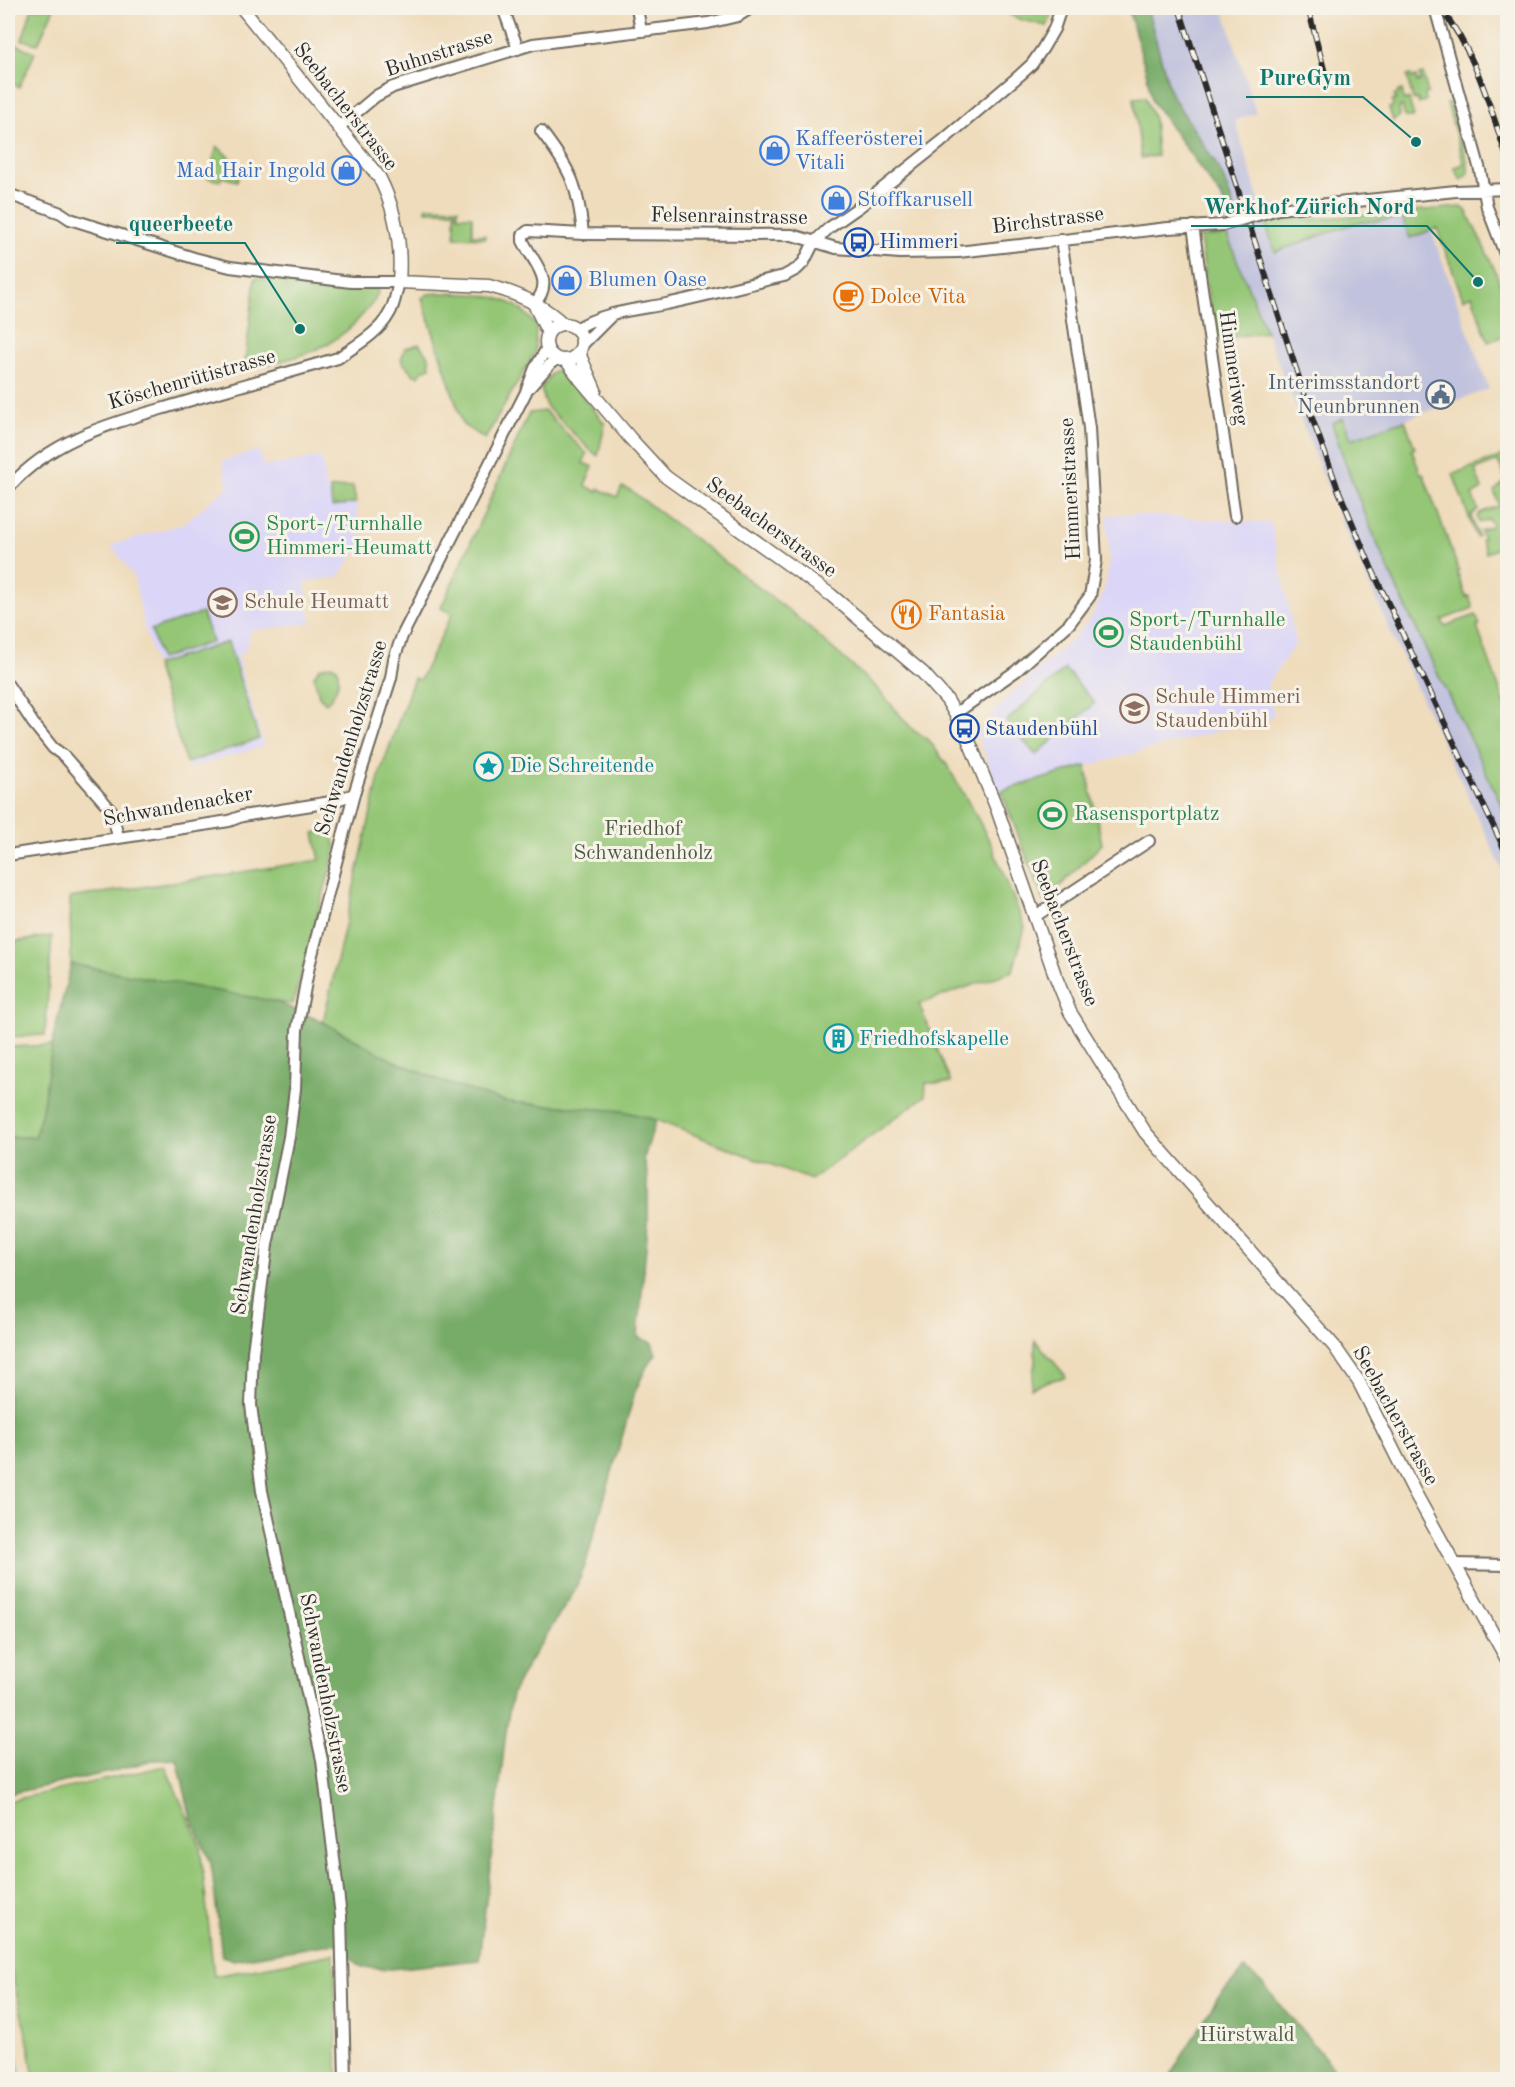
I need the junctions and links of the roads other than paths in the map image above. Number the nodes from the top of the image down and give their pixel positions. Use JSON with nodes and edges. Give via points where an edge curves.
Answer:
{"nodes":[{"id":1,"x":242,"y":8,"type":"edge"},
{"id":2,"x":503,"y":8,"type":"edge"},
{"id":3,"x":637,"y":8,"type":"edge"},
{"id":4,"x":751,"y":8,"type":"edge"},
{"id":5,"x":1061,"y":8,"type":"edge"},
{"id":6,"x":1435,"y":8,"type":"edge"},
{"id":7,"x":641,"y":31,"type":"junction"},
{"id":8,"x":518,"y":49,"type":"junction"},
{"id":9,"x":339,"y":127,"type":"junction"},
{"id":10,"x":542,"y":131,"type":"dead end"},
{"id":11,"x":1508,"y":189,"type":"edge"},
{"id":12,"x":1484,"y":190,"type":"junction"},
{"id":13,"x":8,"y":194,"type":"edge"},
{"id":14,"x":1193,"y":226,"type":"junction"},
{"id":15,"x":583,"y":234,"type":"junction"},
{"id":16,"x":1061,"y":239,"type":"junction"},
{"id":17,"x":814,"y":242,"type":"junction"},
{"id":18,"x":1508,"y":262,"type":"edge"},
{"id":19,"x":399,"y":282,"type":"junction"},
{"id":20,"x":534,"y":304,"type":"junction"},
{"id":21,"x":613,"y":314,"type":"junction"},
{"id":22,"x":563,"y":324,"type":"junction"},
{"id":23,"x":576,"y":329,"type":"junction"},
{"id":24,"x":548,"y":333,"type":"junction"},
{"id":25,"x":547,"y":348,"type":"junction"},
{"id":26,"x":581,"y":348,"type":"junction"},
{"id":27,"x":562,"y":360,"type":"junction"},
{"id":28,"x":526,"y":392,"type":"junction"},
{"id":29,"x":600,"y":402,"type":"junction"},
{"id":30,"x":8,"y":488,"type":"edge"},
{"id":31,"x":1235,"y":516,"type":"dead end"},
{"id":32,"x":8,"y":685,"type":"edge"},
{"id":33,"x":956,"y":713,"type":"junction"},
{"id":34,"x":354,"y":794,"type":"junction"},
{"id":35,"x":118,"y":837,"type":"junction"},
{"id":36,"x":1149,"y":841,"type":"dead end"},
{"id":37,"x":8,"y":855,"type":"edge"},
{"id":38,"x":1035,"y":916,"type":"junction"},
{"id":39,"x":1454,"y":1564,"type":"junction"},
{"id":40,"x":1508,"y":1565,"type":"edge"},
{"id":41,"x":1508,"y":1661,"type":"edge"},
{"id":42,"x":345,"y":2079,"type":"edge"}],
"edges":[{"from":1,"to":9,"type":"street","name":"Seebacherstrasse"},
{"from":2,"to":8,"type":"street","name":"Buhnstrasse"},
{"from":3,"to":7,"type":"street"},
{"from":4,"to":7,"type":"street","via":[[726,19]]},
{"from":5,"to":17,"type":"street","name":"Felsenrainstrasse","via":[[1054,29],[1032,64]]},
{"from":6,"to":12,"type":"street"},
{"from":7,"to":8,"type":"street"},
{"from":8,"to":9,"type":"street","name":"Buhnstrasse","via":[[393,87]]},
{"from":9,"to":19,"type":"street","name":"Seebacherstrasse","via":[[371,166],[388,195],[398,231]]},
{"from":10,"to":15,"type":"street","via":[[573,180]]},
{"from":11,"to":12,"type":"street","name":"Birchstrasse"},
{"from":12,"to":14,"type":"street","name":"Birchstrasse","bridge":true,"via":[[1278,209],[1223,225]]},
{"from":12,"to":18,"type":"street"},
{"from":13,"to":19,"type":"street","via":[[70,219],[212,263],[351,282]]},
{"from":14,"to":16,"type":"street","name":"Birchstrasse"},
{"from":14,"to":31,"type":"street","name":"Himmeriweg"},
{"from":15,"to":17,"type":"street","name":"Felsenrainstrasse","via":[[792,235]]},
{"from":15,"to":20,"type":"street","name":"Felsenrainstrasse","via":[[528,231],[523,235],[545,285]]},
{"from":16,"to":17,"type":"street","name":"Birchstrasse","via":[[925,253],[837,248]]},
{"from":16,"to":33,"type":"street","name":"Himmeristrasse","via":[[1090,439],[1096,560],[1090,596],[1069,624],[1016,671]]},
{"from":17,"to":21,"type":"street","via":[[804,262],[784,276]]},
{"from":19,"to":20,"type":"street","via":[[489,286]]},
{"from":19,"to":30,"type":"street","name":"Köschenrütistrasse","via":[[389,316],[338,358],[102,426],[58,447]]},
{"from":20,"to":22,"type":"street","via":[[547,308]]},
{"from":20,"to":24,"type":"street"},
{"from":21,"to":23,"type":"street"},
{"from":21,"to":26,"type":"street"},
{"from":22,"to":23,"type":"street"},
{"from":22,"to":24,"type":"street"},
{"from":23,"to":26,"type":"street","name":"Seebacherstrasse"},
{"from":24,"to":25,"type":"street"},
{"from":25,"to":27,"type":"street","name":"Seebacherstrasse"},
{"from":25,"to":28,"type":"street","name":"Schwandenholzstrasse"},
{"from":26,"to":27,"type":"street","via":[[574,357]]},
{"from":26,"to":29,"type":"street","name":"Seebacherstrasse","via":[[584,366]]},
{"from":27,"to":28,"type":"street","name":"Schwandenholzstrasse","via":[[551,363]]},
{"from":27,"to":29,"type":"street","name":"Seebacherstrasse"},
{"from":28,"to":34,"type":"street","name":"Schwandenholzstrasse","via":[[402,636]]},
{"from":29,"to":33,"type":"street","name":"Seebacherstrasse","via":[[666,477],[831,595],[923,673]]},
{"from":32,"to":35,"type":"street","via":[[53,748],[112,811]]},
{"from":33,"to":38,"type":"street","name":"Seebacherstrasse","via":[[998,809]]},
{"from":34,"to":35,"type":"street","name":"Schwandenacker","via":[[229,821]]},
{"from":34,"to":42,"type":"street","name":"Schwandenholzstrasse","via":[[309,966],[297,1030],[295,1089],[267,1245],[253,1352],[251,1405],[262,1491],[322,1760],[341,1916]]},
{"from":35,"to":37,"type":"street","name":"Schwandenacker"},
{"from":36,"to":38,"type":"street"},
{"from":38,"to":39,"type":"street","name":"Seebacherstrasse","via":[[1070,1012],[1145,1132],[1334,1346],[1359,1382]]},
{"from":39,"to":40,"type":"street"},
{"from":39,"to":41,"type":"street","name":"Seebacherstrasse"}]}
